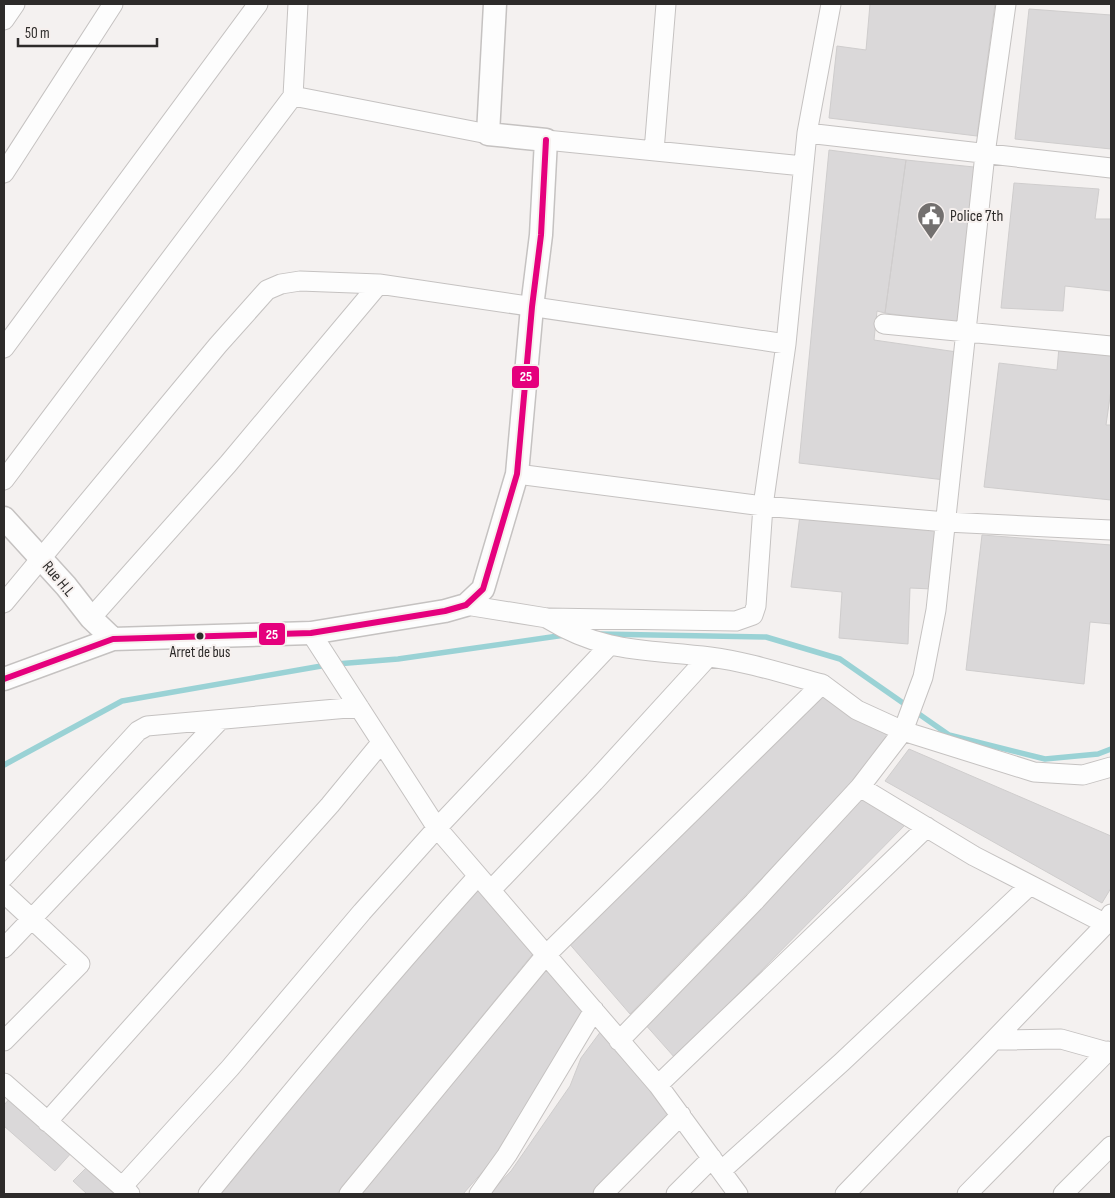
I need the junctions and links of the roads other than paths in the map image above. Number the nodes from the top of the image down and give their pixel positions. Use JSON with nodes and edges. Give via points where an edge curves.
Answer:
{"nodes":[{"id":1,"x":15,"y":4,"type":"edge"},
{"id":2,"x":114,"y":4,"type":"edge"},
{"id":3,"x":258,"y":4,"type":"edge"},
{"id":4,"x":495,"y":4,"type":"edge"},
{"id":5,"x":666,"y":4,"type":"edge"},
{"id":6,"x":831,"y":4,"type":"edge"},
{"id":7,"x":1006,"y":4,"type":"edge"},
{"id":8,"x":295,"y":8,"type":"edge"},
{"id":9,"x":4,"y":20,"type":"edge"},
{"id":10,"x":293,"y":96,"type":"junction"},
{"id":11,"x":807,"y":133,"type":"junction"},
{"id":12,"x":488,"y":134,"type":"junction"},
{"id":13,"x":546,"y":140,"type":"junction"},
{"id":14,"x":654,"y":151,"type":"junction"},
{"id":15,"x":985,"y":154,"type":"junction"},
{"id":16,"x":803,"y":166,"type":"junction"},
{"id":17,"x":1111,"y":168,"type":"edge"},
{"id":18,"x":4,"y":173,"type":"edge"},
{"id":19,"x":379,"y":284,"type":"junction"},
{"id":20,"x":532,"y":307,"type":"junction"},
{"id":21,"x":884,"y":324,"type":"dead end"},
{"id":22,"x":965,"y":331,"type":"junction"},
{"id":23,"x":786,"y":344,"type":"junction"},
{"id":24,"x":1111,"y":346,"type":"edge"},
{"id":25,"x":4,"y":348,"type":"edge"},
{"id":26,"x":517,"y":474,"type":"junction"},
{"id":27,"x":4,"y":480,"type":"edge"},
{"id":28,"x":763,"y":506,"type":"junction"},
{"id":29,"x":4,"y":518,"type":"edge"},
{"id":30,"x":946,"y":522,"type":"junction"},
{"id":31,"x":1111,"y":530,"type":"edge"},
{"id":32,"x":40,"y":557,"type":"junction"},
{"id":33,"x":4,"y":603,"type":"edge"},
{"id":34,"x":466,"y":604,"type":"junction"},
{"id":35,"x":91,"y":618,"type":"junction"},
{"id":36,"x":547,"y":618,"type":"junction"},
{"id":37,"x":312,"y":633,"type":"junction"},
{"id":38,"x":113,"y":639,"type":"junction"},
{"id":39,"x":609,"y":646,"type":"junction"},
{"id":40,"x":708,"y":657,"type":"junction"},
{"id":41,"x":4,"y":680,"type":"edge"},
{"id":42,"x":822,"y":684,"type":"junction"},
{"id":43,"x":359,"y":707,"type":"junction"},
{"id":44,"x":220,"y":720,"type":"junction"},
{"id":45,"x":903,"y":732,"type":"junction"},
{"id":46,"x":381,"y":743,"type":"junction"},
{"id":47,"x":1111,"y":767,"type":"edge"},
{"id":48,"x":860,"y":787,"type":"junction"},
{"id":49,"x":927,"y":827,"type":"junction"},
{"id":50,"x":437,"y":828,"type":"junction"},
{"id":51,"x":4,"y":877,"type":"edge"},
{"id":52,"x":477,"y":877,"type":"junction"},
{"id":53,"x":1030,"y":885,"type":"junction"},
{"id":54,"x":491,"y":890,"type":"junction"},
{"id":55,"x":4,"y":893,"type":"edge"},
{"id":56,"x":1109,"y":919,"type":"edge"},
{"id":57,"x":31,"y":920,"type":"junction"},
{"id":58,"x":4,"y":948,"type":"edge"},
{"id":59,"x":546,"y":956,"type":"junction"},
{"id":60,"x":594,"y":1010,"type":"junction"},
{"id":61,"x":995,"y":1040,"type":"junction"},
{"id":62,"x":4,"y":1041,"type":"edge"},
{"id":63,"x":619,"y":1041,"type":"junction"},
{"id":64,"x":1109,"y":1052,"type":"edge"},
{"id":65,"x":4,"y":1083,"type":"edge"},
{"id":66,"x":658,"y":1085,"type":"junction"},
{"id":67,"x":682,"y":1115,"type":"junction"},
{"id":68,"x":47,"y":1122,"type":"junction"},
{"id":69,"x":1111,"y":1146,"type":"edge"},
{"id":70,"x":717,"y":1164,"type":"junction"},
{"id":71,"x":126,"y":1190,"type":"edge"},
{"id":72,"x":208,"y":1194,"type":"edge"},
{"id":73,"x":349,"y":1194,"type":"edge"},
{"id":74,"x":478,"y":1194,"type":"edge"},
{"id":75,"x":604,"y":1194,"type":"edge"},
{"id":76,"x":676,"y":1194,"type":"edge"},
{"id":77,"x":738,"y":1194,"type":"edge"},
{"id":78,"x":845,"y":1194,"type":"edge"},
{"id":79,"x":966,"y":1194,"type":"edge"},
{"id":80,"x":1063,"y":1194,"type":"edge"}],
"edges":[{"from":1,"to":9,"type":"street"},
{"from":2,"to":18,"type":"street"},
{"from":3,"to":25,"type":"street"},
{"from":4,"to":12,"type":"street"},
{"from":5,"to":14,"type":"street"},
{"from":6,"to":11,"type":"street"},
{"from":7,"to":15,"type":"street"},
{"from":8,"to":10,"type":"street"},
{"from":10,"to":12,"type":"street"},
{"from":10,"to":27,"type":"street"},
{"from":11,"to":15,"type":"street"},
{"from":11,"to":16,"type":"street"},
{"from":12,"to":13,"type":"street"},
{"from":13,"to":14,"type":"street"},
{"from":13,"to":20,"type":"street","via":[[541,235]]},
{"from":14,"to":16,"type":"street"},
{"from":15,"to":17,"type":"street"},
{"from":15,"to":22,"type":"street"},
{"from":16,"to":23,"type":"street"},
{"from":19,"to":20,"type":"street"},
{"from":19,"to":32,"type":"street","via":[[300,281],[267,290]]},
{"from":19,"to":35,"type":"street","via":[[228,464]]},
{"from":20,"to":23,"type":"street"},
{"from":20,"to":26,"type":"street"},
{"from":21,"to":22,"type":"street"},
{"from":22,"to":24,"type":"street"},
{"from":22,"to":30,"type":"street"},
{"from":23,"to":28,"type":"street"},
{"from":26,"to":28,"type":"street"},
{"from":26,"to":34,"type":"street","via":[[483,589]]},
{"from":28,"to":30,"type":"street"},
{"from":28,"to":36,"type":"street","via":[[753,615],[736,621]]},
{"from":29,"to":32,"type":"street","name":"Rue H.L"},
{"from":30,"to":31,"type":"street"},
{"from":30,"to":45,"type":"street","via":[[936,610],[923,677]]},
{"from":32,"to":33,"type":"street"},
{"from":32,"to":35,"type":"street","name":"Rue H.L"},
{"from":34,"to":36,"type":"street"},
{"from":34,"to":37,"type":"street","via":[[446,611]]},
{"from":35,"to":38,"type":"street","name":"Rue H.L"},
{"from":36,"to":39,"type":"street","via":[[572,634]]},
{"from":37,"to":38,"type":"street"},
{"from":37,"to":43,"type":"street"},
{"from":38,"to":41,"type":"street"},
{"from":39,"to":40,"type":"street"},
{"from":39,"to":50,"type":"street"},
{"from":40,"to":42,"type":"street"},
{"from":40,"to":54,"type":"street"},
{"from":42,"to":45,"type":"street","via":[[857,710]]},
{"from":42,"to":59,"type":"street"},
{"from":43,"to":44,"type":"street"},
{"from":43,"to":46,"type":"street"},
{"from":44,"to":51,"type":"street","via":[[159,723],[138,731]]},
{"from":44,"to":57,"type":"street"},
{"from":45,"to":47,"type":"street","via":[[1034,772],[1083,775]]},
{"from":45,"to":48,"type":"street"},
{"from":46,"to":50,"type":"street"},
{"from":46,"to":68,"type":"street","via":[[330,805]]},
{"from":48,"to":49,"type":"street"},
{"from":48,"to":63,"type":"street"},
{"from":49,"to":53,"type":"street"},
{"from":49,"to":66,"type":"street"},
{"from":50,"to":52,"type":"street"},
{"from":50,"to":71,"type":"street"},
{"from":52,"to":54,"type":"street"},
{"from":52,"to":72,"type":"street","via":[[402,960]]},
{"from":53,"to":56,"type":"street"},
{"from":53,"to":70,"type":"street","via":[[842,1062]]},
{"from":54,"to":59,"type":"street"},
{"from":55,"to":57,"type":"street"},
{"from":56,"to":61,"type":"street"},
{"from":57,"to":58,"type":"street"},
{"from":57,"to":62,"type":"street","via":[[78,960],[79,966]]},
{"from":59,"to":60,"type":"street"},
{"from":59,"to":73,"type":"street"},
{"from":60,"to":63,"type":"street"},
{"from":60,"to":74,"type":"street","via":[[507,1155]]},
{"from":61,"to":64,"type":"street","via":[[1061,1039]]},
{"from":61,"to":78,"type":"street"},
{"from":63,"to":66,"type":"street"},
{"from":64,"to":79,"type":"street"},
{"from":65,"to":68,"type":"street"},
{"from":66,"to":67,"type":"street"},
{"from":67,"to":70,"type":"street"},
{"from":67,"to":75,"type":"street"},
{"from":68,"to":71,"type":"street"},
{"from":69,"to":80,"type":"street"},
{"from":70,"to":76,"type":"street"},
{"from":70,"to":77,"type":"street"}]}
